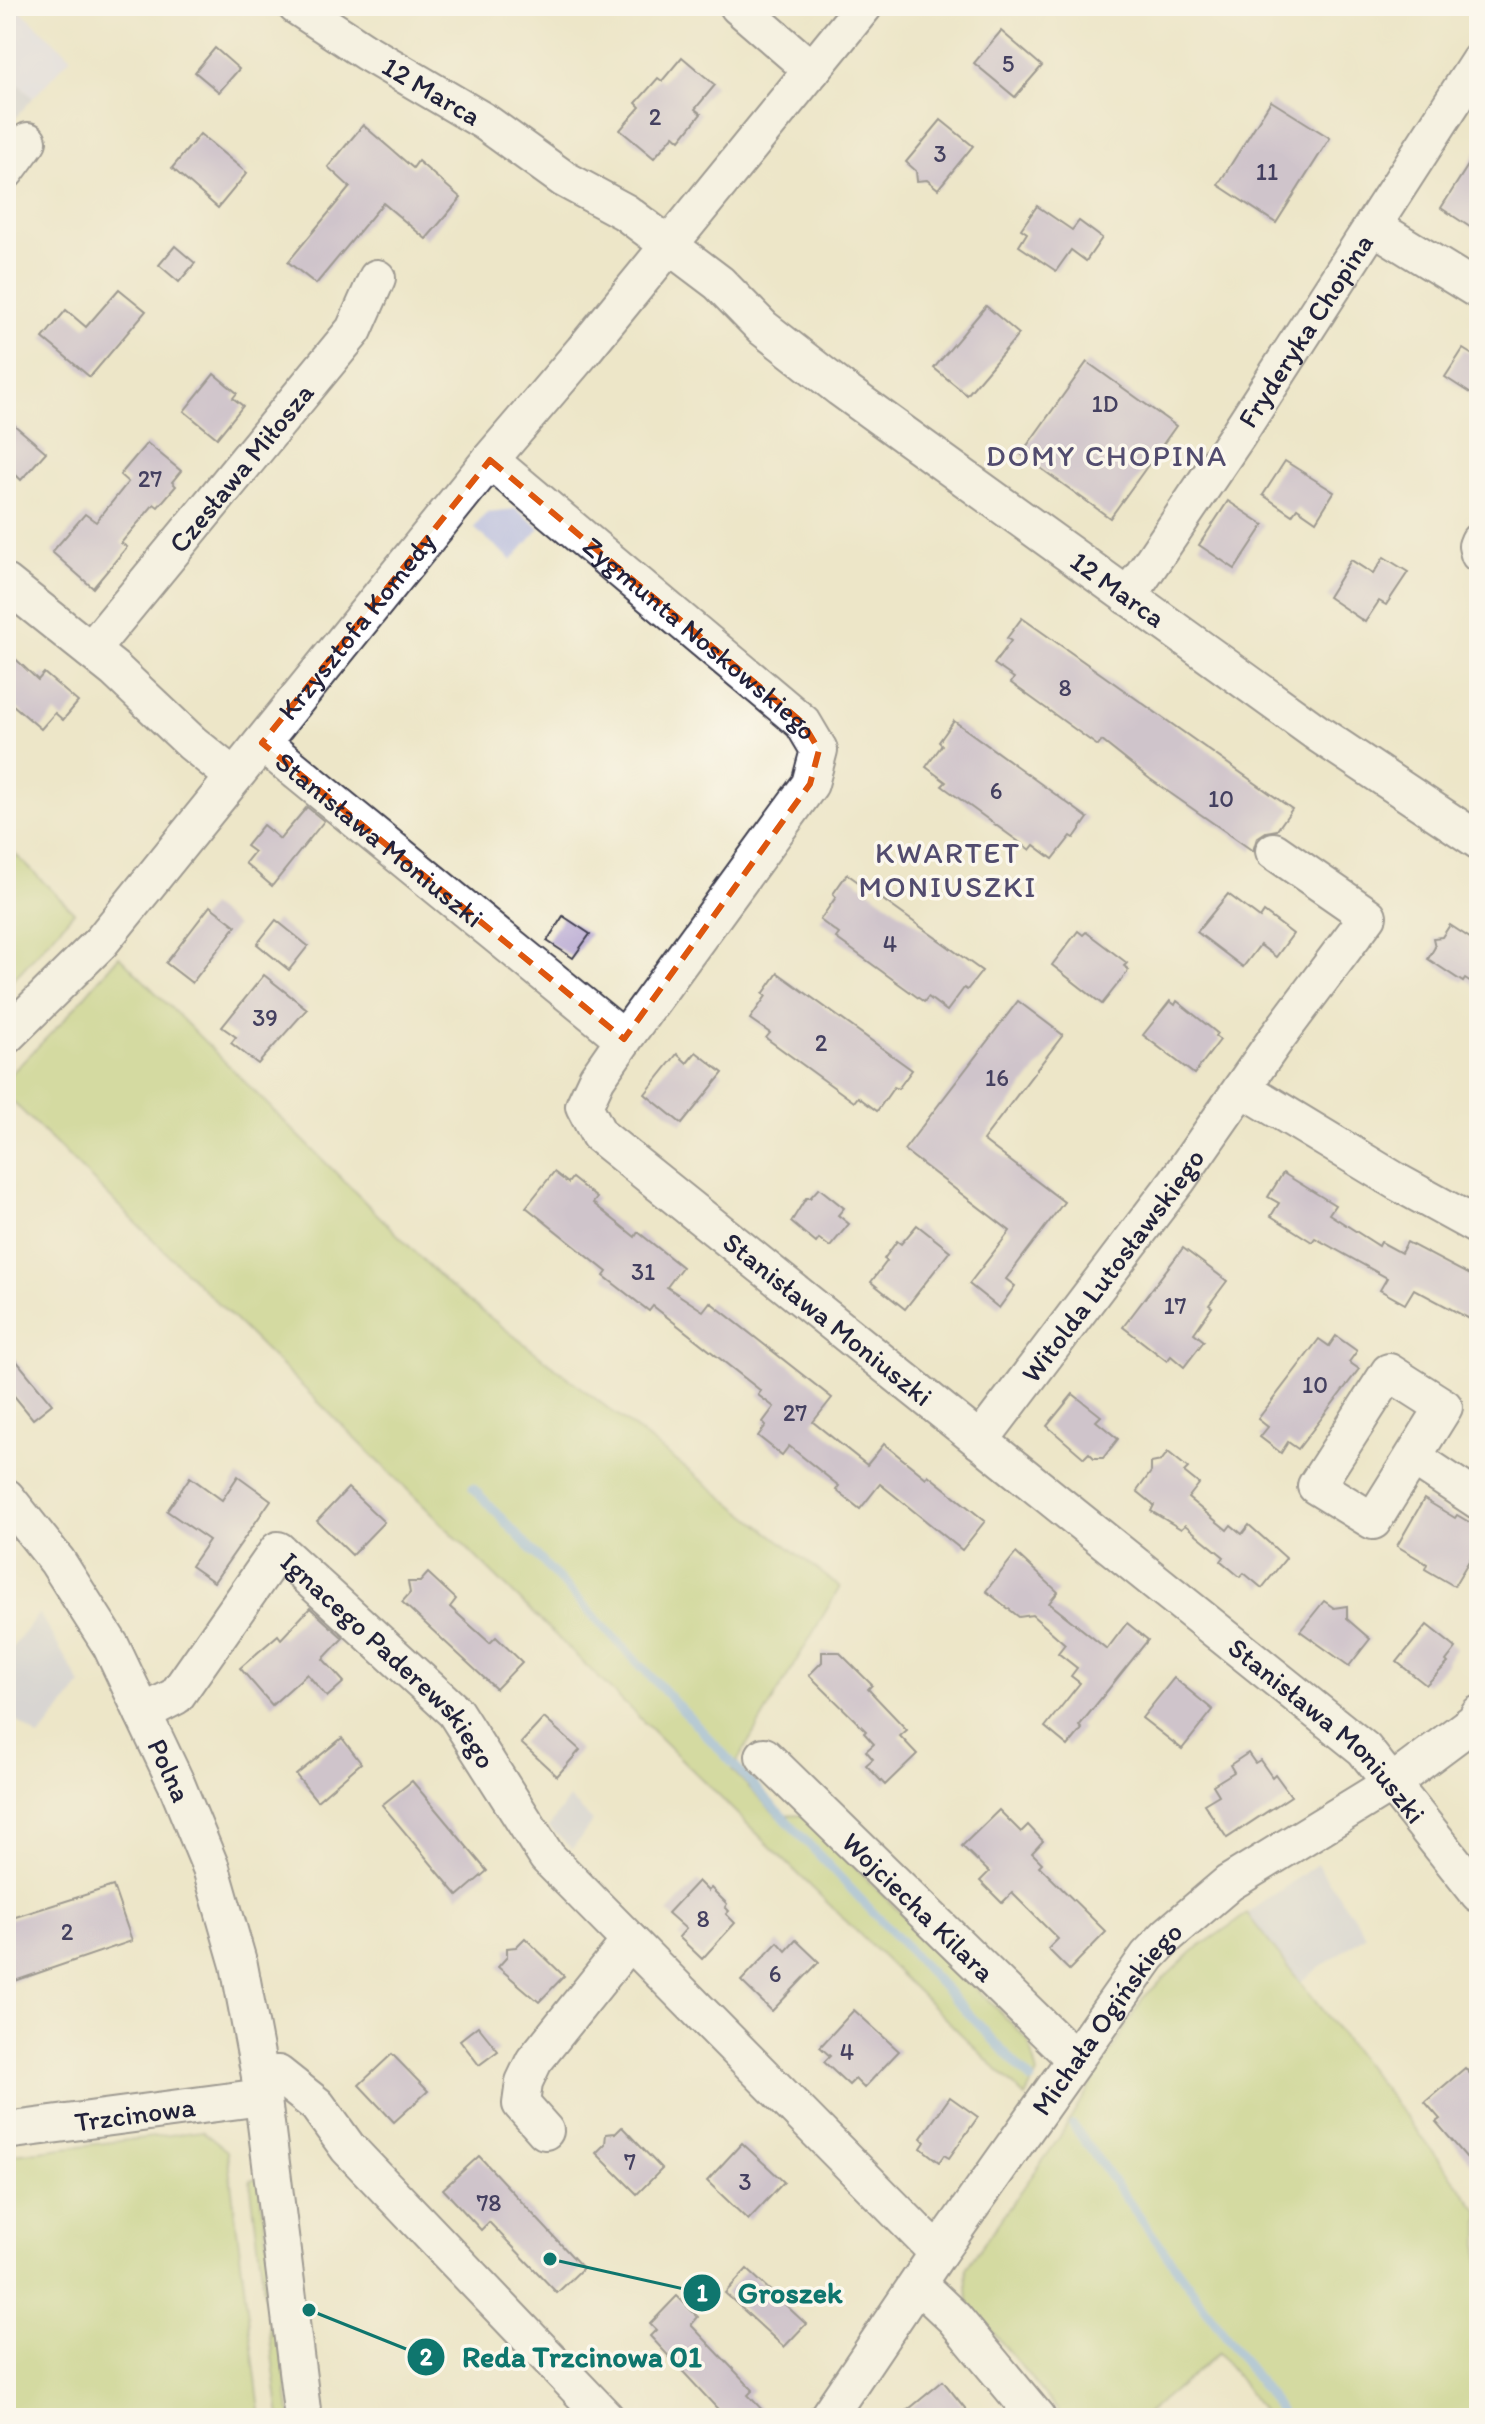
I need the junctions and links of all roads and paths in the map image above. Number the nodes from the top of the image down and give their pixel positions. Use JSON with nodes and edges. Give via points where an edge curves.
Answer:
{"nodes":[{"id":1,"x":296,"y":6,"type":"edge"},
{"id":2,"x":738,"y":6,"type":"edge"},
{"id":3,"x":864,"y":6,"type":"edge"},
{"id":4,"x":1479,"y":61,"type":"edge"},
{"id":5,"x":812,"y":70,"type":"junction"},
{"id":6,"x":28,"y":141,"type":"dead end"},
{"id":7,"x":6,"y":171,"type":"edge"},
{"id":8,"x":1373,"y":226,"type":"junction"},
{"id":9,"x":662,"y":253,"type":"junction"},
{"id":10,"x":377,"y":278,"type":"dead end"},
{"id":11,"x":1479,"y":291,"type":"edge"},
{"id":12,"x":490,"y":460,"type":"junction"},
{"id":13,"x":1479,"y":541,"type":"edge"},
{"id":14,"x":1479,"y":554,"type":"edge"},
{"id":15,"x":6,"y":583,"type":"edge"},
{"id":16,"x":1128,"y":597,"type":"junction"},
{"id":17,"x":91,"y":650,"type":"junction"},
{"id":18,"x":262,"y":743,"type":"junction"},
{"id":19,"x":234,"y":777,"type":"junction"},
{"id":20,"x":1479,"y":841,"type":"edge"},
{"id":21,"x":1274,"y":851,"type":"dead end"},
{"id":22,"x":6,"y":1036,"type":"edge"},
{"id":23,"x":624,"y":1039,"type":"junction"},
{"id":24,"x":1242,"y":1088,"type":"junction"},
{"id":25,"x":1479,"y":1227,"type":"edge"},
{"id":26,"x":980,"y":1441,"type":"junction"},
{"id":27,"x":1414,"y":1458,"type":"dead end"},
{"id":28,"x":6,"y":1497,"type":"edge"},
{"id":29,"x":1479,"y":1501,"type":"edge"},
{"id":30,"x":143,"y":1713,"type":"junction"},
{"id":31,"x":1479,"y":1714,"type":"edge"},
{"id":32,"x":764,"y":1756,"type":"dead end"},
{"id":33,"x":1392,"y":1783,"type":"junction"},
{"id":34,"x":1479,"y":1894,"type":"edge"},
{"id":35,"x":630,"y":1941,"type":"junction"},
{"id":36,"x":1074,"y":2058,"type":"junction"},
{"id":37,"x":262,"y":2100,"type":"junction"},
{"id":38,"x":6,"y":2131,"type":"edge"},
{"id":39,"x":545,"y":2131,"type":"dead end"},
{"id":40,"x":348,"y":2148,"type":"junction"},
{"id":41,"x":938,"y":2253,"type":"junction"},
{"id":42,"x":918,"y":2284,"type":"junction"},
{"id":43,"x":303,"y":2418,"type":"edge"},
{"id":44,"x":606,"y":2418,"type":"edge"},
{"id":45,"x":827,"y":2418,"type":"edge"},
{"id":46,"x":1037,"y":2418,"type":"edge"}],
"edges":[{"from":1,"to":9,"type":"street","name":"12 Marca","via":[[485,122],[564,179],[617,206]]},
{"from":2,"to":5,"type":"street"},
{"from":3,"to":5,"type":"street","name":"Krzysztofa Komedy"},
{"from":4,"to":8,"type":"street","name":"Fryderyka Chopina"},
{"from":5,"to":9,"type":"street","name":"Krzysztofa Komedy"},
{"from":6,"to":7,"type":"street"},
{"from":8,"to":11,"type":"street"},
{"from":8,"to":16,"type":"street","name":"Fryderyka Chopina"},
{"from":9,"to":12,"type":"street","name":"Krzysztofa Komedy"},
{"from":9,"to":16,"type":"street","name":"12 Marca","via":[[719,283],[763,328]]},
{"from":10,"to":17,"type":"street","name":"Czesława Miłosza","via":[[354,330]]},
{"from":12,"to":18,"type":"street","name":"Krzysztofa Komedy"},
{"from":12,"to":23,"type":"street","name":"Zygmunta Noskowskiego","via":[[803,723],[819,750],[810,784]]},
{"from":13,"to":14,"type":"street"},
{"from":15,"to":17,"type":"street"},
{"from":16,"to":20,"type":"street","name":"12 Marca"},
{"from":17,"to":19,"type":"street"},
{"from":18,"to":19,"type":"street","name":"Krzysztofa Komedy"},
{"from":18,"to":23,"type":"street","name":"Stanisława Moniuszki"},
{"from":19,"to":22,"type":"street","name":"Krzysztofa Komedy","via":[[101,942]]},
{"from":21,"to":24,"type":"street","name":"Witolda Lutosławskiego","via":[[1368,916]]},
{"from":23,"to":26,"type":"street","name":"Stanisława Moniuszki","via":[[584,1106],[599,1135]]},
{"from":24,"to":25,"type":"street"},
{"from":24,"to":26,"type":"street","name":"Witolda Lutosławskiego"},
{"from":26,"to":33,"type":"street","name":"Stanisława Moniuszki","via":[[1364,1749]]},
{"from":27,"to":29,"type":"street"},
{"from":28,"to":30,"type":"street","name":"Polna","via":[[86,1605]]},
{"from":30,"to":35,"type":"street","name":"Ignacego Paderewskiego","via":[[176,1696],[278,1550],[455,1712],[547,1857]]},
{"from":30,"to":37,"type":"street","name":"Polna","via":[[215,1880],[243,1982]]},
{"from":31,"to":33,"type":"street","name":"Michała Ogińskiego"},
{"from":32,"to":36,"type":"street","name":"Wojciecha Kilara"},
{"from":33,"to":34,"type":"street","name":"Stanisława Moniuszki"},
{"from":33,"to":36,"type":"street","name":"Michała Ogińskiego","via":[[1229,1883],[1195,1911],[1148,1956]]},
{"from":35,"to":39,"type":"street","via":[[534,2061],[524,2082],[521,2104]]},
{"from":35,"to":41,"type":"street","name":"Ignacego Paderewskiego"},
{"from":36,"to":41,"type":"street","name":"Michała Ogińskiego"},
{"from":37,"to":38,"type":"street","name":"Trzcinowa"},
{"from":37,"to":40,"type":"street"},
{"from":37,"to":40,"type":"street","via":[[278,2074],[317,2105]]},
{"from":37,"to":43,"type":"street","name":"Polna"},
{"from":40,"to":44,"type":"street"},
{"from":41,"to":42,"type":"street","name":"Michała Ogińskiego"},
{"from":42,"to":45,"type":"street","name":"Michała Ogińskiego"},
{"from":42,"to":46,"type":"street","via":[[954,2318]]}]}
